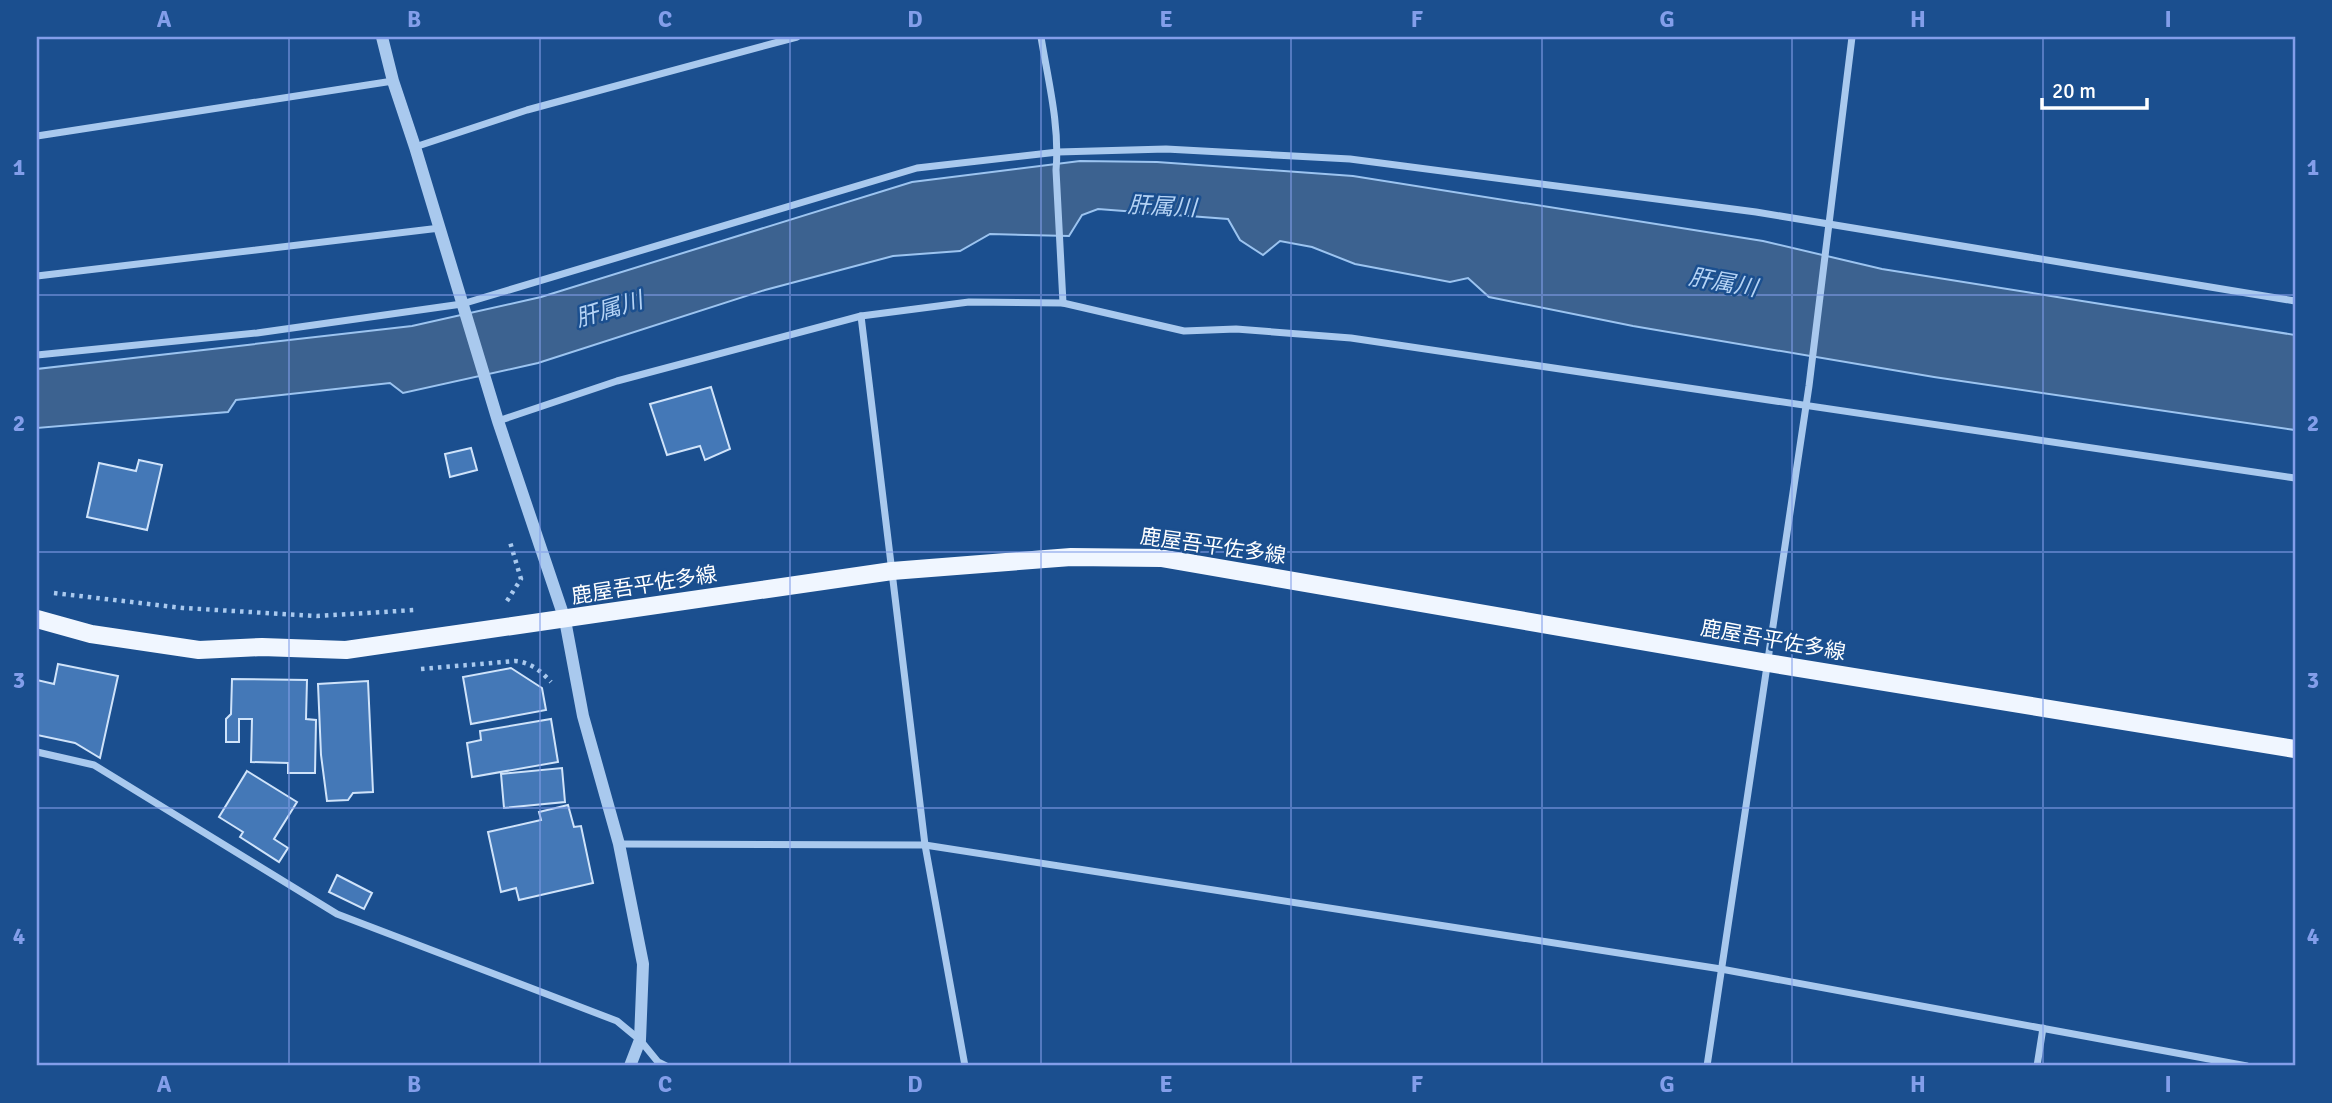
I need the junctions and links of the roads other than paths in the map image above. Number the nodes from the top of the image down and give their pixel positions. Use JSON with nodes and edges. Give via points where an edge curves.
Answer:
{"nodes":[{"id":1,"x":382,"y":37,"type":"edge"},
{"id":2,"x":797,"y":37,"type":"edge"},
{"id":3,"x":1041,"y":37,"type":"edge"},
{"id":4,"x":1852,"y":37,"type":"edge"},
{"id":5,"x":393,"y":81,"type":"junction"},
{"id":6,"x":37,"y":136,"type":"edge"},
{"id":7,"x":415,"y":147,"type":"junction"},
{"id":8,"x":1058,"y":152,"type":"junction"},
{"id":9,"x":1828,"y":222,"type":"junction"},
{"id":10,"x":440,"y":228,"type":"junction"},
{"id":11,"x":37,"y":276,"type":"edge"},
{"id":12,"x":2295,"y":302,"type":"edge"},
{"id":13,"x":1063,"y":303,"type":"junction"},
{"id":14,"x":462,"y":304,"type":"junction"},
{"id":15,"x":860,"y":316,"type":"junction"},
{"id":16,"x":37,"y":355,"type":"edge"},
{"id":17,"x":1805,"y":404,"type":"junction"},
{"id":18,"x":498,"y":421,"type":"junction"},
{"id":19,"x":2295,"y":478,"type":"edge"},
{"id":20,"x":891,"y":571,"type":"junction"},
{"id":21,"x":37,"y":619,"type":"edge"},
{"id":22,"x":565,"y":620,"type":"junction"},
{"id":23,"x":1768,"y":663,"type":"junction"},
{"id":24,"x":2295,"y":749,"type":"edge"},
{"id":25,"x":37,"y":752,"type":"edge"},
{"id":26,"x":620,"y":844,"type":"junction"},
{"id":27,"x":925,"y":845,"type":"junction"},
{"id":28,"x":1721,"y":969,"type":"junction"},
{"id":29,"x":2043,"y":1028,"type":"junction"},
{"id":30,"x":640,"y":1040,"type":"junction"},
{"id":31,"x":630,"y":1066,"type":"edge"},
{"id":32,"x":666,"y":1066,"type":"edge"},
{"id":33,"x":965,"y":1066,"type":"edge"},
{"id":34,"x":1707,"y":1066,"type":"edge"},
{"id":35,"x":2037,"y":1066,"type":"edge"},
{"id":36,"x":2247,"y":1066,"type":"edge"}],
"edges":[{"from":1,"to":5,"type":"street"},
{"from":2,"to":7,"type":"street","via":[[527,110]]},
{"from":3,"to":8,"type":"street"},
{"from":4,"to":9,"type":"street"},
{"from":5,"to":6,"type":"street"},
{"from":5,"to":7,"type":"street"},
{"from":7,"to":10,"type":"street"},
{"from":8,"to":9,"type":"street","via":[[1166,149],[1350,159]]},
{"from":8,"to":13,"type":"street"},
{"from":8,"to":14,"type":"street","via":[[917,168]]},
{"from":9,"to":12,"type":"street"},
{"from":9,"to":17,"type":"street"},
{"from":10,"to":11,"type":"street"},
{"from":10,"to":14,"type":"street"},
{"from":13,"to":15,"type":"street","via":[[969,302]]},
{"from":13,"to":17,"type":"street","via":[[1184,331],[1236,328],[1350,338]]},
{"from":14,"to":16,"type":"street","via":[[257,333]]},
{"from":14,"to":18,"type":"street"},
{"from":15,"to":18,"type":"street","via":[[617,381]]},
{"from":15,"to":20,"type":"street"},
{"from":17,"to":19,"type":"street"},
{"from":17,"to":23,"type":"street"},
{"from":18,"to":22,"type":"street"},
{"from":20,"to":22,"type":"main road","name":"鹿屋吾平佐多線"},
{"from":20,"to":23,"type":"main road","name":"鹿屋吾平佐多線","via":[[1071,557],[1161,558]]},
{"from":20,"to":27,"type":"street"},
{"from":21,"to":22,"type":"main road","name":"鹿屋吾平佐多線","via":[[91,635],[199,650],[346,650]]},
{"from":22,"to":26,"type":"street","via":[[583,716]]},
{"from":23,"to":24,"type":"main road","name":"鹿屋吾平佐多線"},
{"from":23,"to":28,"type":"street"},
{"from":25,"to":30,"type":"street","via":[[94,765],[337,914],[617,1021]]},
{"from":26,"to":27,"type":"street"},
{"from":26,"to":30,"type":"street","via":[[643,964]]},
{"from":27,"to":28,"type":"street"},
{"from":27,"to":33,"type":"street"},
{"from":28,"to":29,"type":"street"},
{"from":28,"to":34,"type":"street"},
{"from":29,"to":35,"type":"street"},
{"from":29,"to":36,"type":"street"},
{"from":30,"to":31,"type":"street"},
{"from":30,"to":32,"type":"street"}]}
